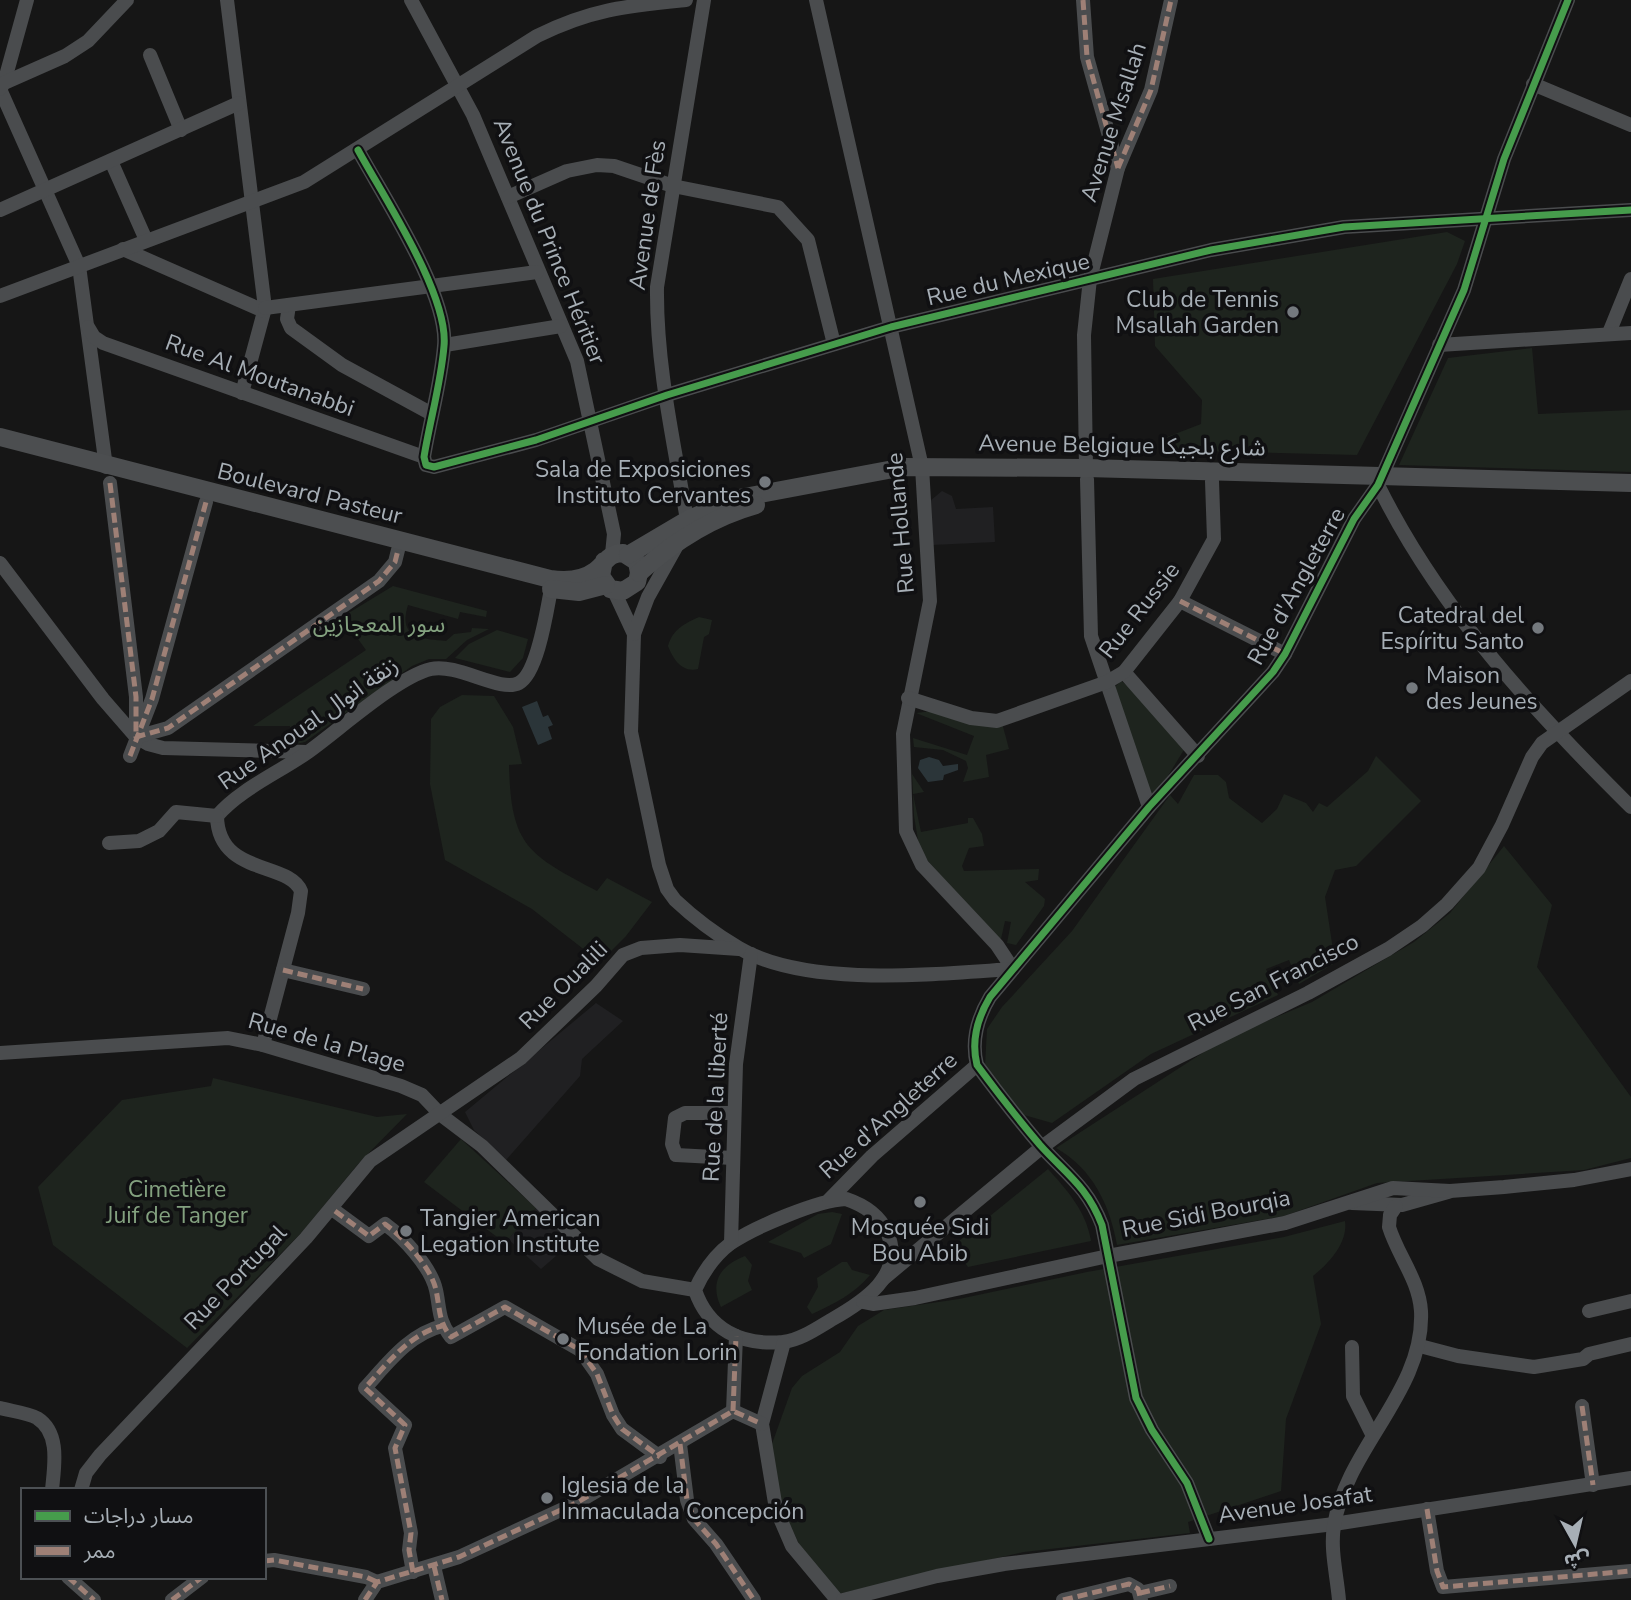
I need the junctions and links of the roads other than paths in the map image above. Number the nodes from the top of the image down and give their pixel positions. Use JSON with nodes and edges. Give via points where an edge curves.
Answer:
{"nodes":[{"id":1,"x":27,"y":0,"type":"edge"},
{"id":2,"x":127,"y":0,"type":"edge"},
{"id":3,"x":227,"y":0,"type":"edge"},
{"id":4,"x":411,"y":0,"type":"edge"},
{"id":5,"x":686,"y":0,"type":"edge"},
{"id":6,"x":704,"y":0,"type":"edge"},
{"id":7,"x":816,"y":0,"type":"edge"},
{"id":8,"x":1083,"y":0,"type":"edge"},
{"id":9,"x":1171,"y":0,"type":"edge"},
{"id":10,"x":1568,"y":0,"type":"edge"},
{"id":11,"x":150,"y":55,"type":"dead end"},
{"id":12,"x":1533,"y":84,"type":"junction"},
{"id":13,"x":1,"y":88,"type":"edge"},
{"id":14,"x":459,"y":88,"type":"junction"},
{"id":15,"x":239,"y":103,"type":"junction"},
{"id":16,"x":1631,"y":125,"type":"edge"},
{"id":17,"x":181,"y":130,"type":"junction"},
{"id":18,"x":358,"y":150,"type":"junction"},
{"id":19,"x":111,"y":161,"type":"junction"},
{"id":20,"x":1118,"y":168,"type":"junction"},
{"id":21,"x":673,"y":186,"type":"junction"},
{"id":22,"x":45,"y":191,"type":"junction"},
{"id":23,"x":508,"y":197,"type":"junction"},
{"id":24,"x":250,"y":202,"type":"junction"},
{"id":25,"x":0,"y":210,"type":"edge"},
{"id":26,"x":1631,"y":210,"type":"edge"},
{"id":27,"x":1485,"y":220,"type":"junction"},
{"id":28,"x":146,"y":240,"type":"junction"},
{"id":29,"x":123,"y":250,"type":"junction"},
{"id":30,"x":79,"y":266,"type":"junction"},
{"id":31,"x":537,"y":272,"type":"junction"},
{"id":32,"x":1090,"y":279,"type":"junction"},
{"id":33,"x":1631,"y":279,"type":"edge"},
{"id":34,"x":431,"y":286,"type":"junction"},
{"id":35,"x":0,"y":296,"type":"edge"},
{"id":36,"x":289,"y":304,"type":"junction"},
{"id":37,"x":265,"y":310,"type":"junction"},
{"id":38,"x":87,"y":326,"type":"junction"},
{"id":39,"x":561,"y":326,"type":"junction"},
{"id":40,"x":891,"y":327,"type":"junction"},
{"id":41,"x":1609,"y":333,"type":"junction"},
{"id":42,"x":1631,"y":333,"type":"edge"},
{"id":43,"x":834,"y":344,"type":"junction"},
{"id":44,"x":445,"y":345,"type":"junction"},
{"id":45,"x":1439,"y":345,"type":"junction"},
{"id":46,"x":242,"y":393,"type":"junction"},
{"id":47,"x":667,"y":395,"type":"junction"},
{"id":48,"x":432,"y":414,"type":"junction"},
{"id":49,"x":592,"y":422,"type":"junction"},
{"id":50,"x":0,"y":437,"type":"edge"},
{"id":51,"x":0,"y":448,"type":"edge"},
{"id":52,"x":424,"y":454,"type":"junction"},
{"id":53,"x":923,"y":472,"type":"junction"},
{"id":54,"x":1086,"y":473,"type":"junction"},
{"id":55,"x":108,"y":475,"type":"junction"},
{"id":56,"x":1379,"y":480,"type":"junction"},
{"id":57,"x":1212,"y":481,"type":"junction"},
{"id":58,"x":1631,"y":483,"type":"edge"},
{"id":59,"x":1631,"y":495,"type":"edge"},
{"id":60,"x":206,"y":502,"type":"junction"},
{"id":61,"x":687,"y":520,"type":"junction"},
{"id":62,"x":679,"y":541,"type":"junction"},
{"id":63,"x":398,"y":550,"type":"junction"},
{"id":64,"x":615,"y":557,"type":"junction"},
{"id":65,"x":0,"y":563,"type":"edge"},
{"id":66,"x":639,"y":575,"type":"junction"},
{"id":67,"x":610,"y":588,"type":"junction"},
{"id":68,"x":559,"y":590,"type":"junction"},
{"id":69,"x":1180,"y":601,"type":"junction"},
{"id":70,"x":634,"y":634,"type":"junction"},
{"id":71,"x":1285,"y":654,"type":"junction"},
{"id":72,"x":1125,"y":672,"type":"junction"},
{"id":73,"x":1631,"y":681,"type":"edge"},
{"id":74,"x":1107,"y":682,"type":"junction"},
{"id":75,"x":908,"y":698,"type":"junction"},
{"id":76,"x":1555,"y":731,"type":"junction"},
{"id":77,"x":136,"y":737,"type":"junction"},
{"id":78,"x":308,"y":752,"type":"junction"},
{"id":79,"x":1198,"y":755,"type":"junction"},
{"id":80,"x":130,"y":756,"type":"dead end"},
{"id":81,"x":1149,"y":807,"type":"junction"},
{"id":82,"x":1631,"y":807,"type":"edge"},
{"id":83,"x":217,"y":816,"type":"junction"},
{"id":84,"x":109,"y":843,"type":"dead end"},
{"id":85,"x":745,"y":951,"type":"junction"},
{"id":86,"x":1013,"y":969,"type":"junction"},
{"id":87,"x":283,"y":970,"type":"junction"},
{"id":88,"x":363,"y":989,"type":"dead end"},
{"id":89,"x":263,"y":1045,"type":"junction"},
{"id":90,"x":0,"y":1054,"type":"edge"},
{"id":91,"x":977,"y":1065,"type":"junction"},
{"id":92,"x":734,"y":1113,"type":"junction"},
{"id":93,"x":441,"y":1115,"type":"junction"},
{"id":94,"x":1042,"y":1147,"type":"junction"},
{"id":95,"x":733,"y":1158,"type":"junction"},
{"id":96,"x":1631,"y":1169,"type":"edge"},
{"id":97,"x":1450,"y":1191,"type":"junction"},
{"id":98,"x":829,"y":1200,"type":"junction"},
{"id":99,"x":1351,"y":1203,"type":"junction"},
{"id":100,"x":1396,"y":1206,"type":"junction"},
{"id":101,"x":335,"y":1211,"type":"dead end"},
{"id":102,"x":732,"y":1243,"type":"junction"},
{"id":103,"x":1108,"y":1256,"type":"junction"},
{"id":104,"x":883,"y":1279,"type":"junction"},
{"id":105,"x":695,"y":1290,"type":"junction"},
{"id":106,"x":1631,"y":1301,"type":"edge"},
{"id":107,"x":863,"y":1303,"type":"junction"},
{"id":108,"x":1589,"y":1311,"type":"dead end"},
{"id":109,"x":442,"y":1326,"type":"junction"},
{"id":110,"x":736,"y":1336,"type":"junction"},
{"id":111,"x":784,"y":1342,"type":"junction"},
{"id":112,"x":1631,"y":1344,"type":"edge"},
{"id":113,"x":1420,"y":1346,"type":"junction"},
{"id":114,"x":1352,"y":1347,"type":"dead end"},
{"id":115,"x":1582,"y":1406,"type":"dead end"},
{"id":116,"x":3,"y":1411,"type":"edge"},
{"id":117,"x":733,"y":1411,"type":"junction"},
{"id":118,"x":762,"y":1424,"type":"junction"},
{"id":119,"x":1373,"y":1434,"type":"junction"},
{"id":120,"x":680,"y":1444,"type":"junction"},
{"id":121,"x":660,"y":1457,"type":"junction"},
{"id":122,"x":1631,"y":1478,"type":"edge"},
{"id":123,"x":1593,"y":1485,"type":"junction"},
{"id":124,"x":52,"y":1488,"type":"edge"},
{"id":125,"x":82,"y":1488,"type":"edge"},
{"id":126,"x":1427,"y":1509,"type":"junction"},
{"id":127,"x":1334,"y":1524,"type":"junction"},
{"id":128,"x":1209,"y":1539,"type":"junction"},
{"id":129,"x":266,"y":1561,"type":"edge"},
{"id":130,"x":434,"y":1566,"type":"junction"},
{"id":131,"x":413,"y":1572,"type":"junction"},
{"id":132,"x":1631,"y":1572,"type":"edge"},
{"id":133,"x":70,"y":1579,"type":"edge"},
{"id":134,"x":199,"y":1579,"type":"edge"},
{"id":135,"x":377,"y":1582,"type":"junction"},
{"id":136,"x":1170,"y":1586,"type":"dead end"},
{"id":137,"x":1141,"y":1597,"type":"edge"},
{"id":138,"x":94,"y":1600,"type":"edge"},
{"id":139,"x":172,"y":1600,"type":"edge"},
{"id":140,"x":365,"y":1600,"type":"edge"},
{"id":141,"x":442,"y":1600,"type":"edge"},
{"id":142,"x":754,"y":1600,"type":"edge"},
{"id":143,"x":837,"y":1600,"type":"edge"},
{"id":144,"x":843,"y":1600,"type":"edge"},
{"id":145,"x":1063,"y":1600,"type":"edge"},
{"id":146,"x":1339,"y":1600,"type":"edge"}],
"edges":[{"from":1,"to":13,"type":"street"},
{"from":2,"to":13,"type":"street","via":[[88,41]]},
{"from":3,"to":15,"type":"street"},
{"from":4,"to":14,"type":"street","name":"Avenue du Prince Héritier"},
{"from":5,"to":14,"type":"street","via":[[612,8],[575,18],[537,36]]},
{"from":6,"to":21,"type":"street","name":"Avenue de Fès"},
{"from":7,"to":40,"type":"street","name":"Rue Hollande"},
{"from":8,"to":20,"type":"street","via":[[1087,57]]},
{"from":9,"to":20,"type":"street","name":"Avenue Msallah","via":[[1151,90]]},
{"from":10,"to":12,"type":"street","name":"Rue d'Angleterre"},
{"from":11,"to":17,"type":"street"},
{"from":12,"to":16,"type":"street"},
{"from":12,"to":27,"type":"street","name":"Rue d'Angleterre"},
{"from":13,"to":22,"type":"street"},
{"from":14,"to":18,"type":"street"},
{"from":14,"to":23,"type":"street","name":"Avenue du Prince Héritier"},
{"from":15,"to":17,"type":"street"},
{"from":15,"to":24,"type":"street"},
{"from":17,"to":19,"type":"street"},
{"from":18,"to":24,"type":"street","via":[[304,182]]},
{"from":18,"to":34,"type":"street"},
{"from":19,"to":22,"type":"street"},
{"from":19,"to":28,"type":"street"},
{"from":20,"to":32,"type":"street","name":"Avenue Msallah"},
{"from":21,"to":23,"type":"street","via":[[614,166],[597,165],[567,171]]},
{"from":21,"to":43,"type":"street","via":[[778,207],[789,215],[808,240]]},
{"from":21,"to":47,"type":"street","name":"Avenue de Fès","via":[[657,287]]},
{"from":22,"to":25,"type":"street"},
{"from":22,"to":30,"type":"street"},
{"from":23,"to":31,"type":"street","name":"Avenue du Prince Héritier"},
{"from":24,"to":28,"type":"street"},
{"from":24,"to":37,"type":"street"},
{"from":26,"to":27,"type":"street","name":"Rue du Mexique"},
{"from":27,"to":32,"type":"street","name":"Rue du Mexique","via":[[1305,232]]},
{"from":27,"to":45,"type":"street","name":"Rue d'Angleterre","via":[[1464,290]]},
{"from":28,"to":29,"type":"street"},
{"from":29,"to":30,"type":"street"},
{"from":29,"to":37,"type":"street"},
{"from":30,"to":35,"type":"street"},
{"from":30,"to":38,"type":"street"},
{"from":31,"to":34,"type":"street"},
{"from":31,"to":39,"type":"street","name":"Avenue du Prince Héritier"},
{"from":32,"to":40,"type":"street","name":"Rue du Mexique"},
{"from":32,"to":54,"type":"street","name":"Avenue Msallah","via":[[1084,335]]},
{"from":33,"to":41,"type":"street"},
{"from":34,"to":36,"type":"street"},
{"from":34,"to":44,"type":"street"},
{"from":36,"to":37,"type":"street"},
{"from":36,"to":48,"type":"street","via":[[290,327],[342,365]]},
{"from":37,"to":46,"type":"street"},
{"from":38,"to":46,"type":"street","name":"Rue Al Moutanabbi","via":[[103,343]]},
{"from":38,"to":55,"type":"street"},
{"from":39,"to":44,"type":"street"},
{"from":39,"to":49,"type":"street","name":"Avenue du Prince Héritier","via":[[580,370]]},
{"from":40,"to":43,"type":"street","name":"Rue du Mexique"},
{"from":40,"to":53,"type":"street","name":"Rue Hollande"},
{"from":41,"to":42,"type":"street"},
{"from":41,"to":45,"type":"street"},
{"from":43,"to":47,"type":"street","name":"Rue du Mexique"},
{"from":44,"to":48,"type":"street"},
{"from":45,"to":56,"type":"street","name":"Rue d'Angleterre"},
{"from":46,"to":52,"type":"street","name":"Rue Al Moutanabbi"},
{"from":47,"to":49,"type":"street","name":"Rue du Mexique"},
{"from":47,"to":61,"type":"street","name":"Avenue de Fès"},
{"from":48,"to":52,"type":"street"},
{"from":49,"to":52,"type":"street","name":"Rue du Mexique","via":[[446,465],[429,466]]},
{"from":49,"to":64,"type":"street","name":"Avenue du Prince Héritier"},
{"from":50,"to":55,"type":"main road","name":"Boulevard Pasteur"},
{"from":51,"to":60,"type":"main road"},
{"from":53,"to":54,"type":"main road","name":"Avenue Belgique شارع بلجيكا"},
{"from":53,"to":61,"type":"main road","name":"Avenue Belgique شارع بلجيكا","via":[[751,495]]},
{"from":53,"to":62,"type":"main road","name":"Avenue Belgique شارع بلجيكا","via":[[768,501]]},
{"from":53,"to":75,"type":"street","name":"Rue Hollande","via":[[930,601]]},
{"from":54,"to":56,"type":"main road","name":"Avenue Belgique شارع بلجيكا"},
{"from":54,"to":57,"type":"main road","name":"Avenue Belgique شارع بلجيكا"},
{"from":54,"to":74,"type":"street","name":"Avenue Msallah","via":[[1089,622]]},
{"from":55,"to":64,"type":"main road","name":"Boulevard Pasteur","via":[[550,579],[581,578]]},
{"from":55,"to":77,"type":"street","via":[[136,697]]},
{"from":56,"to":57,"type":"main road","name":"Avenue Belgique شارع بلجيكا"},
{"from":56,"to":58,"type":"main road","name":"Avenue Belgique شارع بلجيكا"},
{"from":56,"to":59,"type":"main road","name":"Avenue Belgique شارع بلجيكا"},
{"from":56,"to":71,"type":"street","name":"Rue d'Angleterre"},
{"from":56,"to":76,"type":"street","via":[[1398,526],[1452,607]]},
{"from":57,"to":69,"type":"street","name":"Rue Russie","via":[[1214,539]]},
{"from":60,"to":63,"type":"main road"},
{"from":60,"to":77,"type":"street","via":[[152,699]]},
{"from":61,"to":62,"type":"main road"},
{"from":61,"to":64,"type":"main road","name":"Avenue Belgique شارع بلجيكا"},
{"from":62,"to":66,"type":"main road","name":"Avenue Belgique شارع بلجيكا"},
{"from":62,"to":70,"type":"street"},
{"from":63,"to":68,"type":"main road"},
{"from":63,"to":77,"type":"street","via":[[395,562],[379,581],[168,728]]},
{"from":64,"to":66,"type":"main road","via":[[637,562]]},
{"from":64,"to":67,"type":"main road","via":[[601,571]]},
{"from":65,"to":77,"type":"street"},
{"from":66,"to":67,"type":"main road","via":[[631,588]]},
{"from":66,"to":70,"type":"street"},
{"from":67,"to":68,"type":"main road"},
{"from":67,"to":70,"type":"street"},
{"from":68,"to":78,"type":"street","name":"Rue Anoual زنقة انوال","via":[[535,657],[520,682],[508,685],[447,668],[431,669],[391,691]]},
{"from":69,"to":71,"type":"street"},
{"from":69,"to":72,"type":"street","name":"Rue Russie"},
{"from":70,"to":85,"type":"street","via":[[631,732],[664,881],[681,905]]},
{"from":71,"to":79,"type":"street","name":"Rue d'Angleterre"},
{"from":72,"to":74,"type":"street","name":"Rue Russie"},
{"from":72,"to":79,"type":"street"},
{"from":73,"to":76,"type":"street","name":"Rue San Francisco"},
{"from":74,"to":75,"type":"street","name":"Rue Russie","via":[[997,721],[971,718]]},
{"from":74,"to":81,"type":"street","name":"Avenue Msallah"},
{"from":75,"to":86,"type":"street","name":"Rue Hollande","via":[[902,740],[909,842],[922,865],[997,945]]},
{"from":76,"to":82,"type":"street"},
{"from":76,"to":94,"type":"street","name":"Rue San Francisco","via":[[1532,757],[1479,868],[1422,926],[1308,993],[1134,1079]]},
{"from":77,"to":78,"type":"street","via":[[163,748]]},
{"from":77,"to":80,"type":"street"},
{"from":78,"to":83,"type":"street","name":"Rue Anoual زنقة انوال"},
{"from":79,"to":81,"type":"street","name":"Rue d'Angleterre"},
{"from":81,"to":86,"type":"street","name":"Rue d'Angleterre"},
{"from":83,"to":84,"type":"street","via":[[176,812],[159,831],[139,841]]},
{"from":83,"to":87,"type":"street","name":"Rue Anoual زنقة انوال","via":[[223,838],[245,862],[299,885],[302,898]]},
{"from":85,"to":86,"type":"street","via":[[832,973]]},
{"from":85,"to":92,"type":"street","name":"Rue de la liberté"},
{"from":85,"to":93,"type":"street","name":"Rue Oualili","via":[[680,945],[641,948],[623,955],[521,1058]]},
{"from":86,"to":91,"type":"street","name":"Rue d'Angleterre","via":[[980,1017],[974,1055]]},
{"from":87,"to":88,"type":"street"},
{"from":87,"to":89,"type":"street","name":"Rue Anoual زنقة انوال"},
{"from":89,"to":90,"type":"street","name":"Rue de la Plage","via":[[229,1038],[195,1039]]},
{"from":89,"to":93,"type":"street","name":"Rue de la Plage","via":[[401,1086],[422,1095]]},
{"from":91,"to":94,"type":"street","name":"Rue d'Angleterre"},
{"from":91,"to":98,"type":"street","name":"Rue d'Angleterre"},
{"from":92,"to":95,"type":"street","name":"Rue de la liberté"},
{"from":92,"to":95,"type":"street","via":[[685,1113],[675,1118],[671,1128],[676,1155]]},
{"from":93,"to":105,"type":"street","name":"Rue de la Plage","via":[[482,1146],[598,1259],[642,1281]]},
{"from":93,"to":125,"type":"street","name":"Rue Portugal","via":[[370,1161],[306,1238],[100,1455]]},
{"from":94,"to":103,"type":"street","name":"Rue d'Angleterre","via":[[1081,1184],[1094,1205]]},
{"from":94,"to":104,"type":"street","name":"Rue San Francisco"},
{"from":95,"to":102,"type":"street","name":"Rue de la liberté"},
{"from":96,"to":97,"type":"street","name":"Rue Sidi Bourqia","via":[[1574,1180]]},
{"from":97,"to":99,"type":"street","name":"Rue Sidi Bourqia","via":[[1393,1188]]},
{"from":97,"to":100,"type":"street","name":"Rue Sidi Bourqia"},
{"from":98,"to":102,"type":"street"},
{"from":98,"to":104,"type":"street","via":[[846,1199],[865,1207],[884,1226],[892,1247]]},
{"from":99,"to":100,"type":"street","name":"Rue Sidi Bourqia"},
{"from":99,"to":103,"type":"street","name":"Rue Sidi Bourqia","via":[[1285,1223]]},
{"from":100,"to":113,"type":"street","via":[[1390,1227],[1419,1296]]},
{"from":101,"to":109,"type":"street","via":[[369,1236],[385,1224],[402,1237],[436,1289]]},
{"from":102,"to":105,"type":"street","via":[[709,1266]]},
{"from":103,"to":107,"type":"street","name":"Rue Sidi Bourqia","via":[[915,1298]]},
{"from":103,"to":128,"type":"street","name":"Rue d'Angleterre","via":[[1136,1398],[1186,1483]]},
{"from":104,"to":107,"type":"street"},
{"from":105,"to":110,"type":"street","via":[[712,1323]]},
{"from":106,"to":108,"type":"street"},
{"from":107,"to":111,"type":"street"},
{"from":109,"to":121,"type":"street","via":[[451,1337],[505,1307],[580,1350],[597,1374],[622,1429]]},
{"from":109,"to":131,"type":"street","via":[[425,1330],[365,1388],[405,1425],[395,1448],[411,1533]]},
{"from":110,"to":111,"type":"street"},
{"from":110,"to":117,"type":"street"},
{"from":111,"to":118,"type":"street"},
{"from":112,"to":113,"type":"street","via":[[1583,1359],[1534,1367]]},
{"from":113,"to":119,"type":"street"},
{"from":114,"to":119,"type":"street","via":[[1353,1396]]},
{"from":115,"to":123,"type":"street"},
{"from":116,"to":124,"type":"street","via":[[38,1419],[51,1434]]},
{"from":117,"to":118,"type":"street"},
{"from":117,"to":120,"type":"street"},
{"from":118,"to":143,"type":"street","via":[[776,1509],[792,1546]]},
{"from":119,"to":127,"type":"street"},
{"from":120,"to":121,"type":"street"},
{"from":120,"to":142,"type":"street","via":[[694,1519]]},
{"from":121,"to":130,"type":"street","via":[[578,1502]]},
{"from":122,"to":123,"type":"street","name":"Avenue Josafat"},
{"from":123,"to":126,"type":"street","name":"Avenue Josafat"},
{"from":126,"to":127,"type":"street","name":"Avenue Josafat"},
{"from":126,"to":132,"type":"street","via":[[1444,1587]]},
{"from":127,"to":128,"type":"street","name":"Avenue Josafat"},
{"from":127,"to":146,"type":"street"},
{"from":128,"to":144,"type":"street","name":"Avenue Josafat","via":[[1004,1564]]},
{"from":129,"to":135,"type":"street"},
{"from":130,"to":131,"type":"street"},
{"from":130,"to":141,"type":"street"},
{"from":131,"to":135,"type":"street"},
{"from":133,"to":138,"type":"street"},
{"from":134,"to":139,"type":"street"},
{"from":135,"to":140,"type":"street"},
{"from":136,"to":137,"type":"street"},
{"from":137,"to":145,"type":"street","via":[[1136,1586],[1129,1584]]}]}
